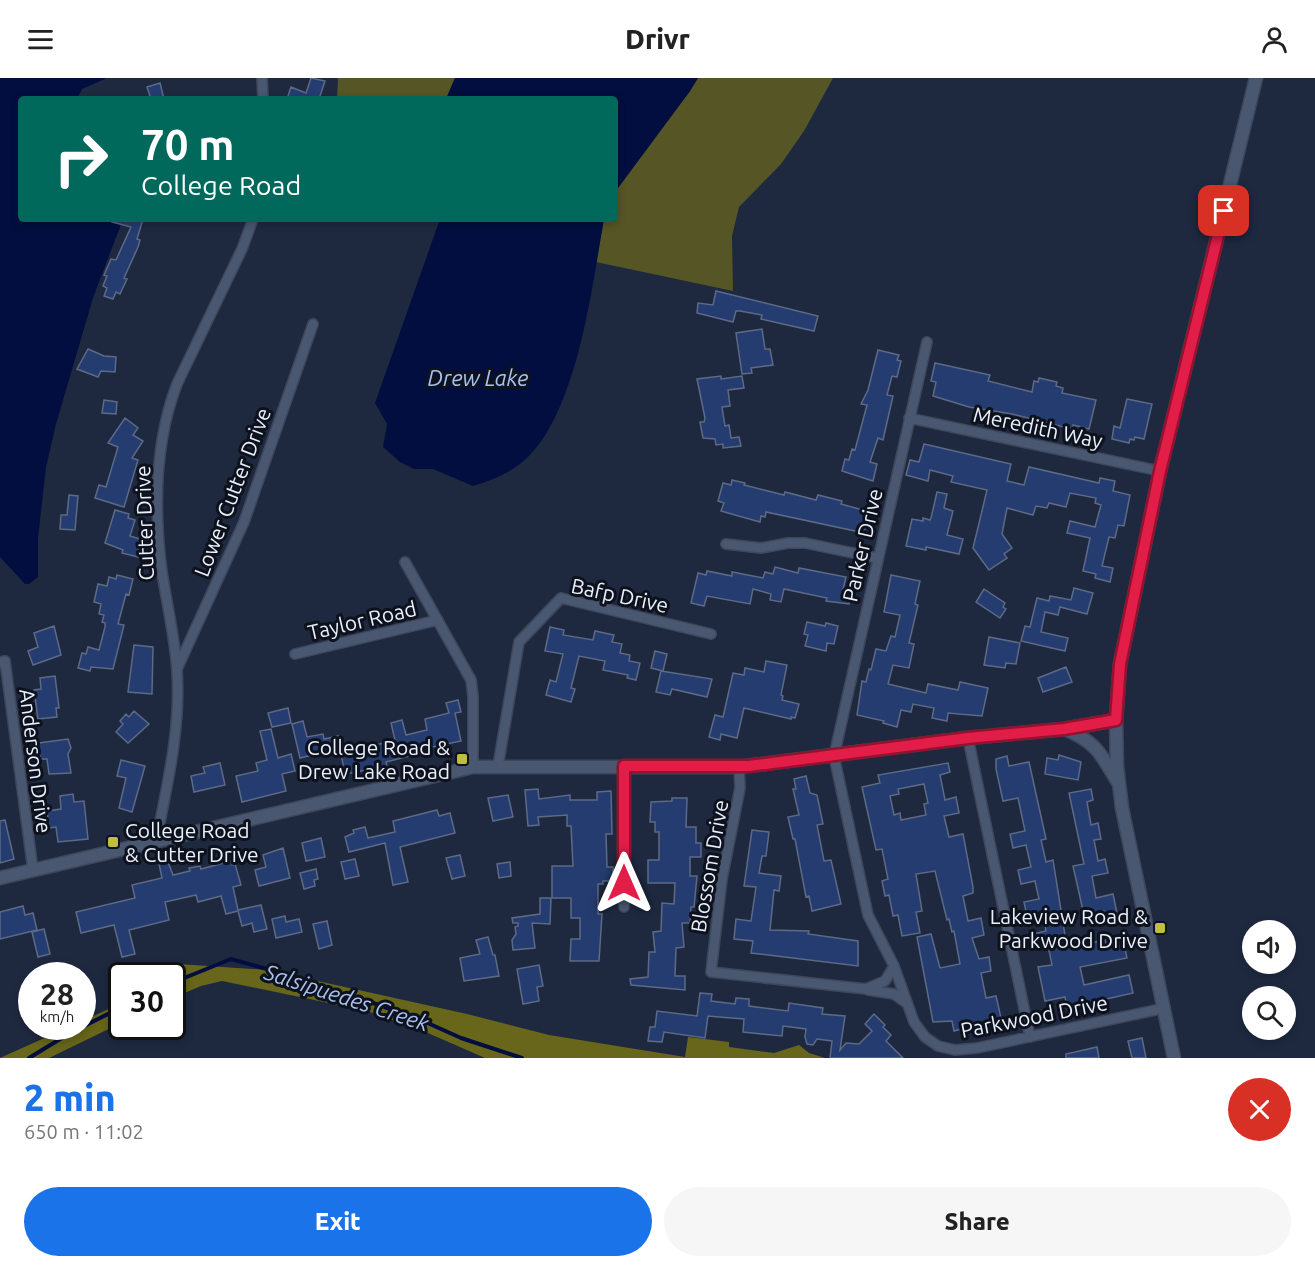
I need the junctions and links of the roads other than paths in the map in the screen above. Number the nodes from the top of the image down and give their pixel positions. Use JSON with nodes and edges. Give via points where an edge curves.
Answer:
{"nodes":[{"id":1,"x":262,"y":78,"type":"edge"},
{"id":2,"x":1256,"y":78,"type":"edge"},
{"id":3,"x":263,"y":96,"type":"edge"},
{"id":4,"x":252,"y":222,"type":"edge"},
{"id":5,"x":313,"y":324,"type":"dead end"},
{"id":6,"x":927,"y":342,"type":"dead end"},
{"id":7,"x":909,"y":418,"type":"junction"},
{"id":8,"x":1160,"y":471,"type":"junction"},
{"id":9,"x":726,"y":544,"type":"dead end"},
{"id":10,"x":876,"y":558,"type":"junction"},
{"id":11,"x":405,"y":562,"type":"dead end"},
{"id":12,"x":438,"y":620,"type":"junction"},
{"id":13,"x":711,"y":634,"type":"dead end"},
{"id":14,"x":295,"y":654,"type":"dead end"},
{"id":15,"x":0,"y":662,"type":"edge"},
{"id":16,"x":177,"y":669,"type":"junction"},
{"id":17,"x":1116,"y":720,"type":"junction"},
{"id":18,"x":1064,"y":729,"type":"junction"},
{"id":19,"x":968,"y":738,"type":"junction"},
{"id":20,"x":834,"y":756,"type":"junction"},
{"id":21,"x":498,"y":766,"type":"junction"},
{"id":22,"x":624,"y":766,"type":"junction"},
{"id":23,"x":472,"y":767,"type":"junction"},
{"id":24,"x":739,"y":767,"type":"junction"},
{"id":25,"x":1120,"y":786,"type":"junction"},
{"id":26,"x":156,"y":842,"type":"junction"},
{"id":27,"x":33,"y":870,"type":"junction"},
{"id":28,"x":0,"y":878,"type":"edge"},
{"id":29,"x":624,"y":907,"type":"dead end"},
{"id":30,"x":894,"y":966,"type":"junction"},
{"id":31,"x":857,"y":989,"type":"junction"},
{"id":32,"x":906,"y":1004,"type":"junction"},
{"id":33,"x":1164,"y":1008,"type":"junction"},
{"id":34,"x":1030,"y":1037,"type":"junction"},
{"id":35,"x":1174,"y":1058,"type":"edge"}],
"edges":[{"from":1,"to":3,"type":"street"},
{"from":2,"to":8,"type":"street"},
{"from":4,"to":16,"type":"street","name":"Cutter Drive","via":[[177,384],[160,448],[158,533]]},
{"from":5,"to":16,"type":"street","name":"Lower Cutter Drive","via":[[244,522]]},
{"from":6,"to":7,"type":"street","name":"Parker Drive"},
{"from":7,"to":8,"type":"street","name":"Meredith Way"},
{"from":7,"to":10,"type":"street","name":"Parker Drive"},
{"from":8,"to":17,"type":"street","via":[[1120,664]]},
{"from":9,"to":10,"type":"street","via":[[761,548],[805,543]]},
{"from":10,"to":20,"type":"street","name":"Parker Drive"},
{"from":11,"to":12,"type":"street"},
{"from":12,"to":14,"type":"street","name":"Taylor Road"},
{"from":12,"to":23,"type":"street","via":[[471,680]]},
{"from":13,"to":21,"type":"street","name":"Bafp Drive","via":[[561,598],[519,642]]},
{"from":15,"to":27,"type":"street","name":"Anderson Drive","via":[[5,661]]},
{"from":16,"to":26,"type":"street","name":"Cutter Drive","via":[[177,730]]},
{"from":17,"to":18,"type":"street"},
{"from":17,"to":25,"type":"street"},
{"from":18,"to":19,"type":"street"},
{"from":18,"to":25,"type":"street","via":[[1095,747]]},
{"from":19,"to":20,"type":"street"},
{"from":19,"to":34,"type":"street"},
{"from":20,"to":24,"type":"street"},
{"from":20,"to":30,"type":"street","name":"Parkwood Drive","via":[[868,915]]},
{"from":21,"to":22,"type":"street"},
{"from":21,"to":23,"type":"street"},
{"from":22,"to":24,"type":"street"},
{"from":22,"to":29,"type":"street"},
{"from":23,"to":26,"type":"street"},
{"from":24,"to":31,"type":"street","name":"Blossom Drive","via":[[740,788],[722,879],[711,972]]},
{"from":25,"to":33,"type":"street"},
{"from":26,"to":27,"type":"street"},
{"from":27,"to":28,"type":"street"},
{"from":30,"to":31,"type":"street","via":[[880,985]]},
{"from":30,"to":32,"type":"street","name":"Parkwood Drive"},
{"from":31,"to":32,"type":"street","via":[[894,994]]},
{"from":32,"to":34,"type":"street","name":"Parkwood Drive","via":[[925,1037],[947,1049],[977,1048]]},
{"from":33,"to":34,"type":"street","name":"Parkwood Drive"},
{"from":33,"to":35,"type":"street"}]}
